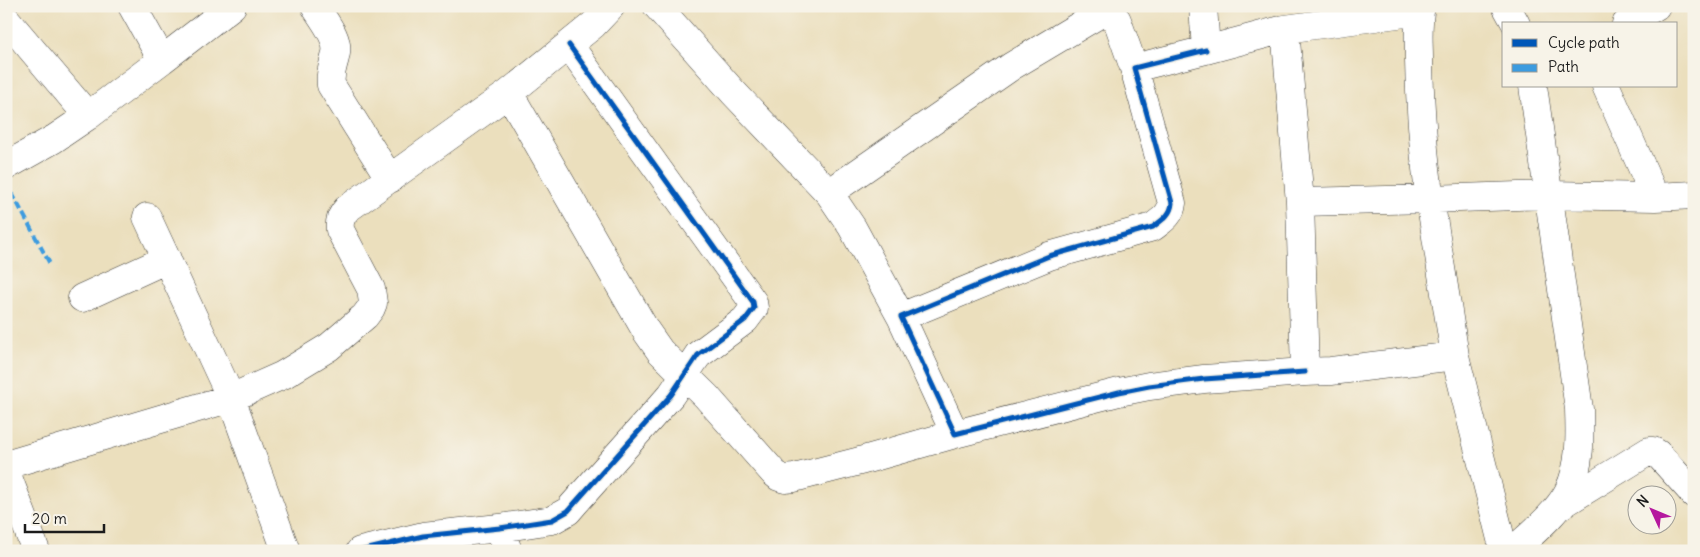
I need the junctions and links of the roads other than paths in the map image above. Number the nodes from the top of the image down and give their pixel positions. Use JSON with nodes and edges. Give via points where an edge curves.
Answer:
{"nodes":[{"id":1,"x":132,"y":6,"type":"edge"},
{"id":2,"x":232,"y":6,"type":"edge"},
{"id":3,"x":315,"y":6,"type":"edge"},
{"id":4,"x":657,"y":6,"type":"edge"},
{"id":5,"x":1203,"y":6,"type":"edge"},
{"id":6,"x":1506,"y":6,"type":"edge"},
{"id":7,"x":1656,"y":6,"type":"edge"},
{"id":8,"x":1420,"y":9,"type":"edge"},
{"id":9,"x":601,"y":10,"type":"edge"},
{"id":10,"x":6,"y":19,"type":"edge"},
{"id":11,"x":1515,"y":22,"type":"edge"},
{"id":12,"x":1629,"y":22,"type":"edge"},
{"id":13,"x":1285,"y":29,"type":"junction"},
{"id":14,"x":569,"y":45,"type":"junction"},
{"id":15,"x":1206,"y":50,"type":"junction"},
{"id":16,"x":162,"y":60,"type":"junction"},
{"id":17,"x":1134,"y":68,"type":"junction"},
{"id":18,"x":1534,"y":88,"type":"edge"},
{"id":19,"x":1607,"y":88,"type":"edge"},
{"id":20,"x":509,"y":93,"type":"junction"},
{"id":21,"x":88,"y":116,"type":"junction"},
{"id":22,"x":6,"y":166,"type":"edge"},
{"id":23,"x":390,"y":178,"type":"junction"},
{"id":24,"x":829,"y":193,"type":"junction"},
{"id":25,"x":1694,"y":194,"type":"edge"},
{"id":26,"x":1549,"y":195,"type":"junction"},
{"id":27,"x":1655,"y":197,"type":"junction"},
{"id":28,"x":1430,"y":198,"type":"junction"},
{"id":29,"x":1300,"y":202,"type":"junction"},
{"id":30,"x":146,"y":217,"type":"dead end"},
{"id":31,"x":168,"y":259,"type":"junction"},
{"id":32,"x":82,"y":298,"type":"dead end"},
{"id":33,"x":901,"y":316,"type":"junction"},
{"id":34,"x":1455,"y":356,"type":"junction"},
{"id":35,"x":1305,"y":372,"type":"junction"},
{"id":36,"x":684,"y":376,"type":"junction"},
{"id":37,"x":231,"y":398,"type":"junction"},
{"id":38,"x":954,"y":434,"type":"junction"},
{"id":39,"x":6,"y":465,"type":"edge"},
{"id":40,"x":6,"y":472,"type":"edge"},
{"id":41,"x":1694,"y":494,"type":"edge"},
{"id":42,"x":1557,"y":507,"type":"junction"},
{"id":43,"x":504,"y":539,"type":"edge"},
{"id":44,"x":36,"y":551,"type":"edge"},
{"id":45,"x":286,"y":551,"type":"edge"},
{"id":46,"x":360,"y":551,"type":"edge"},
{"id":47,"x":1504,"y":551,"type":"edge"},
{"id":48,"x":1513,"y":551,"type":"edge"}],
"edges":[{"from":1,"to":16,"type":"street"},
{"from":2,"to":16,"type":"street"},
{"from":3,"to":23,"type":"street","via":[[332,32],[337,47],[330,69],[331,84]]},
{"from":4,"to":24,"type":"street","via":[[703,60]]},
{"from":5,"to":15,"type":"street"},
{"from":6,"to":11,"type":"street"},
{"from":7,"to":12,"type":"street"},
{"from":8,"to":13,"type":"street"},
{"from":8,"to":28,"type":"street","via":[[1420,110]]},
{"from":9,"to":14,"type":"street"},
{"from":10,"to":21,"type":"street"},
{"from":13,"to":15,"type":"street"},
{"from":13,"to":29,"type":"street"},
{"from":14,"to":20,"type":"street"},
{"from":14,"to":36,"type":"street","via":[[754,302],[751,314],[698,355]]},
{"from":15,"to":17,"type":"street"},
{"from":16,"to":21,"type":"street"},
{"from":17,"to":24,"type":"street","via":[[1117,20],[1107,11],[1101,12],[1012,66]]},
{"from":17,"to":33,"type":"street","via":[[1172,210],[1153,227],[1049,256]]},
{"from":18,"to":26,"type":"street"},
{"from":19,"to":27,"type":"street"},
{"from":20,"to":23,"type":"street"},
{"from":20,"to":36,"type":"street","via":[[646,331]]},
{"from":21,"to":22,"type":"street"},
{"from":23,"to":37,"type":"street","via":[[347,209],[339,222],[346,243],[371,289],[371,308],[329,347],[282,375]]},
{"from":24,"to":33,"type":"street","via":[[852,227]]},
{"from":25,"to":27,"type":"street"},
{"from":26,"to":27,"type":"street"},
{"from":26,"to":28,"type":"street"},
{"from":26,"to":42,"type":"street","via":[[1580,440],[1568,491]]},
{"from":28,"to":29,"type":"street"},
{"from":28,"to":34,"type":"street"},
{"from":29,"to":35,"type":"street"},
{"from":30,"to":31,"type":"street"},
{"from":31,"to":32,"type":"street"},
{"from":31,"to":37,"type":"street"},
{"from":33,"to":38,"type":"street"},
{"from":34,"to":35,"type":"street"},
{"from":34,"to":47,"type":"street"},
{"from":35,"to":38,"type":"street","via":[[1149,386]]},
{"from":36,"to":38,"type":"street","via":[[706,396],[773,472],[785,479]]},
{"from":36,"to":43,"type":"street","via":[[671,395],[568,511]]},
{"from":37,"to":39,"type":"street"},
{"from":37,"to":45,"type":"street"},
{"from":40,"to":44,"type":"street"},
{"from":41,"to":42,"type":"street","via":[[1658,454],[1649,451]]},
{"from":42,"to":48,"type":"street"},
{"from":43,"to":46,"type":"street","via":[[422,536]]}]}
